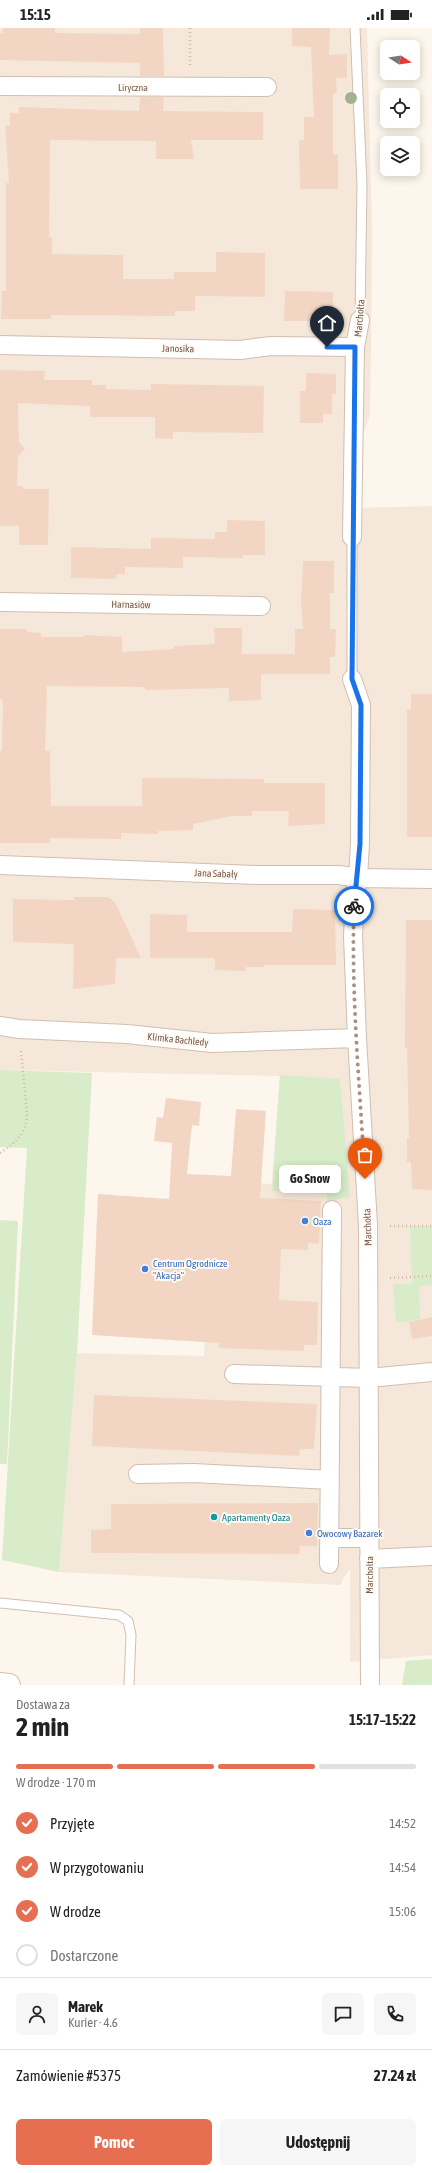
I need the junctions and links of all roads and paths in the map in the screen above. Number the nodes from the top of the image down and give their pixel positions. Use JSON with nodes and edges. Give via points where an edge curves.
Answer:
{"nodes":[{"id":1,"x":190,"y":28,"type":"edge"},
{"id":2,"x":355,"y":28,"type":"edge"},
{"id":3,"x":0,"y":86,"type":"edge"},
{"id":4,"x":190,"y":87,"type":"junction"},
{"id":5,"x":267,"y":87,"type":"dead end"},
{"id":6,"x":360,"y":320,"type":"joint"},
{"id":7,"x":0,"y":344,"type":"edge"},
{"id":8,"x":355,"y":347,"type":"junction"},
{"id":9,"x":352,"y":537,"type":"joint"},
{"id":10,"x":0,"y":602,"type":"edge"},
{"id":11,"x":261,"y":606,"type":"dead end"},
{"id":12,"x":352,"y":679,"type":"joint"},
{"id":13,"x":0,"y":865,"type":"edge"},
{"id":14,"x":358,"y":878,"type":"junction"},
{"id":15,"x":432,"y":879,"type":"edge"},
{"id":16,"x":0,"y":1026,"type":"edge"},
{"id":17,"x":19,"y":1029,"type":"junction"},
{"id":18,"x":357,"y":1038,"type":"junction"},
{"id":19,"x":0,"y":1153,"type":"edge"},
{"id":20,"x":332,"y":1210,"type":"dead end"},
{"id":21,"x":383,"y":1226,"type":"dead end"},
{"id":22,"x":432,"y":1226,"type":"edge"},
{"id":23,"x":432,"y":1276,"type":"edge"},
{"id":24,"x":385,"y":1278,"type":"dead end"},
{"id":25,"x":432,"y":1372,"type":"edge"},
{"id":26,"x":234,"y":1374,"type":"dead end"},
{"id":27,"x":331,"y":1377,"type":"junction"},
{"id":28,"x":369,"y":1378,"type":"junction"},
{"id":29,"x":138,"y":1474,"type":"dead end"},
{"id":30,"x":330,"y":1480,"type":"junction"},
{"id":31,"x":330,"y":1538,"type":"junction"},
{"id":32,"x":369,"y":1538,"type":"junction"},
{"id":33,"x":432,"y":1556,"type":"edge"},
{"id":34,"x":369,"y":1559,"type":"junction"},
{"id":35,"x":329,"y":1564,"type":"dead end"},
{"id":36,"x":0,"y":1603,"type":"edge"},
{"id":37,"x":0,"y":1684,"type":"edge"},
{"id":38,"x":9,"y":1685,"type":"edge"},
{"id":39,"x":129,"y":1685,"type":"edge"},
{"id":40,"x":370,"y":1685,"type":"edge"}],
"edges":[{"from":1,"to":4,"type":"path"},
{"from":2,"to":6,"type":"lane","name":"Marchołta","via":[[362,184]]},
{"from":3,"to":4,"type":"street","name":"Liryczna"},
{"from":4,"to":5,"type":"street","name":"Liryczna"},
{"from":6,"to":8,"type":"street","name":"Marchołta"},
{"from":7,"to":8,"type":"street","name":"Janosika","via":[[240,350],[271,346]]},
{"from":8,"to":9,"type":"street","name":"Marchołta"},
{"from":9,"to":12,"type":"lane","name":"Marchołta"},
{"from":10,"to":11,"type":"street","name":"Harnasiów"},
{"from":12,"to":14,"type":"street","name":"Marchołta","via":[[361,705]]},
{"from":13,"to":14,"type":"street","name":"Jana Sabały","via":[[339,875]]},
{"from":14,"to":15,"type":"street","name":"Jana Sabały"},
{"from":14,"to":18,"type":"street","name":"Marchołta","via":[[353,936]]},
{"from":16,"to":17,"type":"street","name":"Klimka Bachledy"},
{"from":17,"to":18,"type":"street","name":"Klimka Bachledy","via":[[127,1034],[212,1044]]},
{"from":17,"to":19,"type":"path","via":[[27,1124],[18,1140]]},
{"from":18,"to":28,"type":"street","name":"Marchołta","via":[[368,1225]]},
{"from":20,"to":27,"type":"street"},
{"from":21,"to":22,"type":"path"},
{"from":23,"to":24,"type":"path"},
{"from":25,"to":28,"type":"street"},
{"from":26,"to":27,"type":"street"},
{"from":27,"to":28,"type":"street"},
{"from":27,"to":30,"type":"street"},
{"from":28,"to":32,"type":"street","name":"Marchołta"},
{"from":29,"to":30,"type":"street"},
{"from":30,"to":31,"type":"street"},
{"from":31,"to":32,"type":"street"},
{"from":31,"to":35,"type":"street"},
{"from":32,"to":34,"type":"street","name":"Marchołta"},
{"from":33,"to":34,"type":"street"},
{"from":34,"to":40,"type":"street","name":"Marchołta"},
{"from":36,"to":39,"type":"lane","via":[[119,1615],[128,1621],[131,1635]]},
{"from":37,"to":38,"type":"street"}]}
